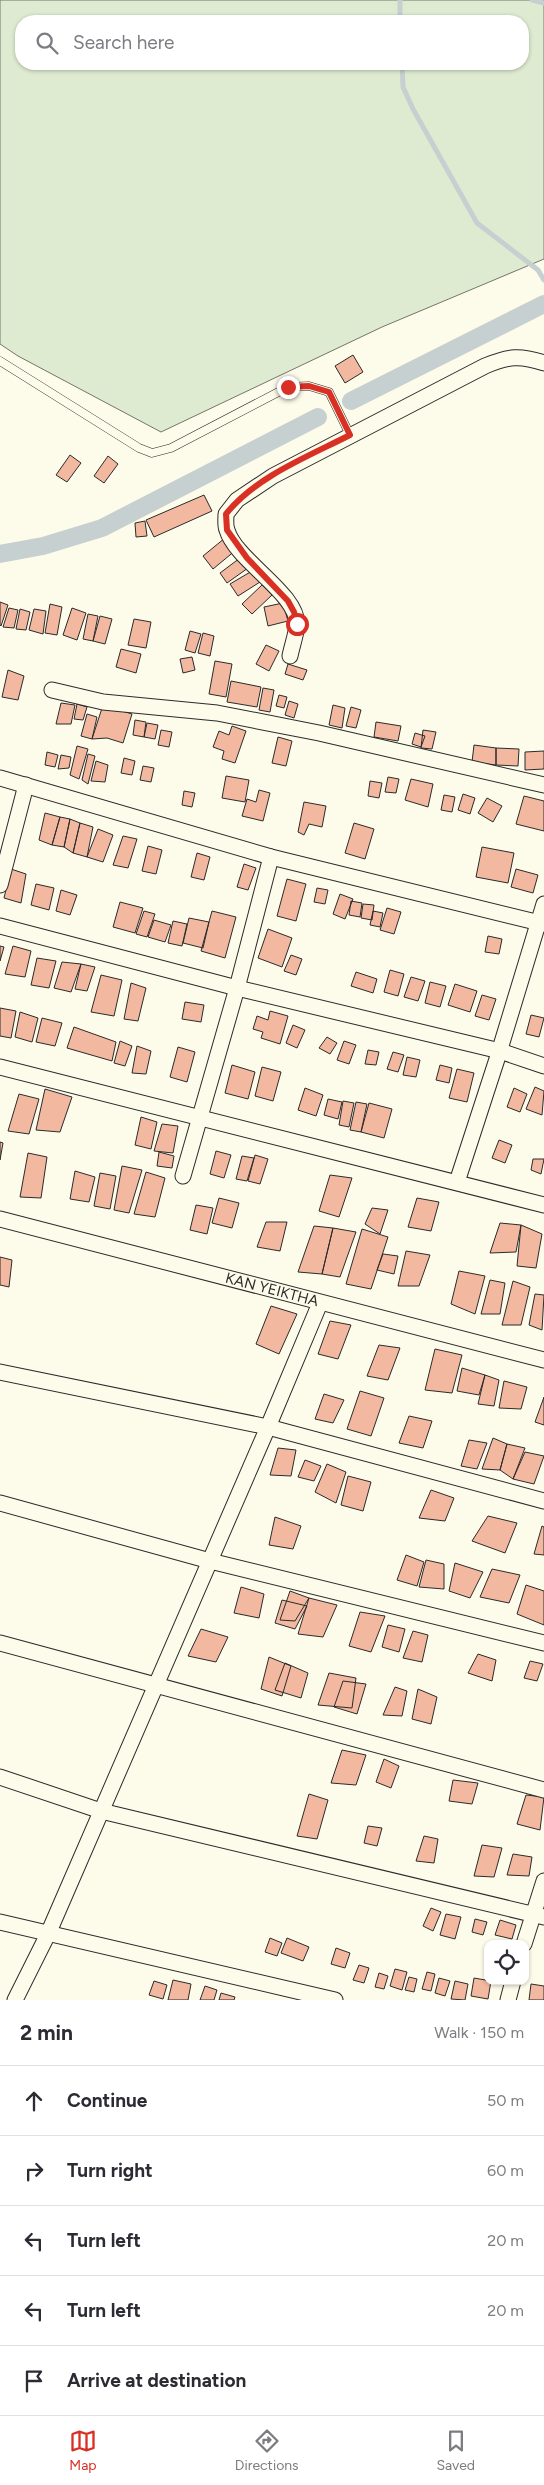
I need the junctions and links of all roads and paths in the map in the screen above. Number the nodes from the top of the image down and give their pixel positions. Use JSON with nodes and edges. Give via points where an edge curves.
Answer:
{"nodes":[{"id":1,"x":0,"y":361,"type":"edge"},
{"id":2,"x":544,"y":363,"type":"edge"},
{"id":3,"x":350,"y":435,"type":"junction"},
{"id":4,"x":290,"y":656,"type":"dead end"},
{"id":5,"x":52,"y":690,"type":"dead end"},
{"id":6,"x":0,"y":778,"type":"edge"},
{"id":7,"x":26,"y":785,"type":"junction"},
{"id":8,"x":544,"y":785,"type":"edge"},
{"id":9,"x":270,"y":857,"type":"junction"},
{"id":10,"x":0,"y":885,"type":"edge"},
{"id":11,"x":544,"y":904,"type":"edge"},
{"id":12,"x":541,"y":923,"type":"edge"},
{"id":13,"x":0,"y":926,"type":"edge"},
{"id":14,"x":236,"y":988,"type":"junction"},
{"id":15,"x":500,"y":1051,"type":"junction"},
{"id":16,"x":544,"y":1066,"type":"edge"},
{"id":17,"x":0,"y":1067,"type":"edge"},
{"id":18,"x":198,"y":1118,"type":"junction"},
{"id":19,"x":183,"y":1176,"type":"dead end"},
{"id":20,"x":457,"y":1182,"type":"junction"},
{"id":21,"x":544,"y":1205,"type":"edge"},
{"id":22,"x":0,"y":1219,"type":"edge"},
{"id":23,"x":320,"y":1303,"type":"junction"},
{"id":24,"x":544,"y":1360,"type":"edge"},
{"id":25,"x":0,"y":1372,"type":"edge"},
{"id":26,"x":268,"y":1427,"type":"junction"},
{"id":27,"x":544,"y":1501,"type":"edge"},
{"id":28,"x":0,"y":1503,"type":"edge"},
{"id":29,"x":210,"y":1561,"type":"junction"},
{"id":30,"x":0,"y":1643,"type":"edge"},
{"id":31,"x":544,"y":1643,"type":"edge"},
{"id":32,"x":157,"y":1684,"type":"junction"},
{"id":33,"x":0,"y":1777,"type":"edge"},
{"id":34,"x":544,"y":1790,"type":"edge"},
{"id":35,"x":101,"y":1811,"type":"junction"},
{"id":36,"x":544,"y":1881,"type":"edge"},
{"id":37,"x":538,"y":1916,"type":"edge"},
{"id":38,"x":0,"y":1922,"type":"edge"},
{"id":39,"x":48,"y":1934,"type":"junction"},
{"id":40,"x":526,"y":1940,"type":"edge"},
{"id":41,"x":512,"y":1985,"type":"edge"},
{"id":42,"x":15,"y":2000,"type":"edge"},
{"id":43,"x":335,"y":2000,"type":"edge"},
{"id":44,"x":508,"y":2000,"type":"edge"}],
"edges":[{"from":1,"to":3,"type":"lane","via":[[152,453],[171,448],[288,387],[309,386],[329,392]]},
{"from":2,"to":3,"type":"street","via":[[524,357],[504,358]]},
{"from":3,"to":4,"type":"street","via":[[273,476],[237,500],[226,514],[227,530],[231,536],[294,612],[297,624]]},
{"from":5,"to":8,"type":"street","via":[[103,702],[217,713],[320,733]]},
{"from":6,"to":7,"type":"street"},
{"from":7,"to":9,"type":"street"},
{"from":7,"to":10,"type":"street"},
{"from":9,"to":12,"type":"street"},
{"from":9,"to":14,"type":"street"},
{"from":11,"to":12,"type":"street"},
{"from":12,"to":15,"type":"street"},
{"from":13,"to":14,"type":"street"},
{"from":14,"to":15,"type":"street"},
{"from":14,"to":18,"type":"street"},
{"from":15,"to":16,"type":"street"},
{"from":15,"to":20,"type":"street"},
{"from":17,"to":18,"type":"street"},
{"from":18,"to":19,"type":"street"},
{"from":18,"to":20,"type":"street"},
{"from":20,"to":21,"type":"street"},
{"from":22,"to":23,"type":"street","name":"KAN YEIKTHA"},
{"from":23,"to":24,"type":"street","name":"KAN YEIKTHA"},
{"from":23,"to":26,"type":"street"},
{"from":25,"to":26,"type":"street"},
{"from":26,"to":27,"type":"street"},
{"from":26,"to":29,"type":"street"},
{"from":28,"to":29,"type":"street"},
{"from":29,"to":31,"type":"street"},
{"from":29,"to":32,"type":"street"},
{"from":30,"to":32,"type":"street"},
{"from":32,"to":34,"type":"street"},
{"from":32,"to":35,"type":"street"},
{"from":33,"to":35,"type":"street"},
{"from":35,"to":37,"type":"street"},
{"from":35,"to":39,"type":"street"},
{"from":36,"to":37,"type":"street"},
{"from":37,"to":40,"type":"street"},
{"from":38,"to":39,"type":"street"},
{"from":39,"to":42,"type":"street"},
{"from":39,"to":43,"type":"street"},
{"from":41,"to":44,"type":"street"}]}
